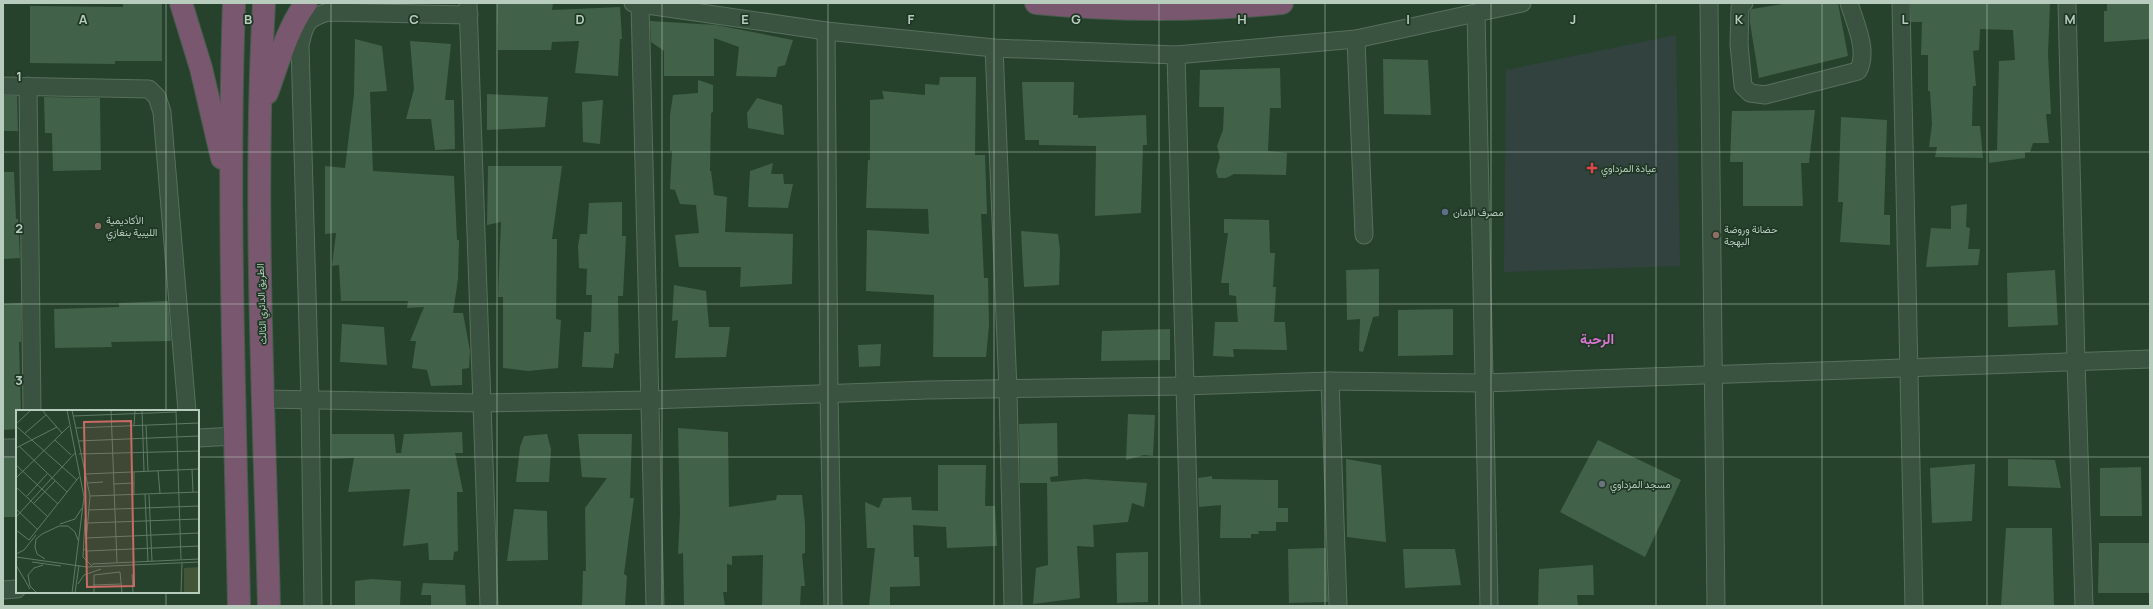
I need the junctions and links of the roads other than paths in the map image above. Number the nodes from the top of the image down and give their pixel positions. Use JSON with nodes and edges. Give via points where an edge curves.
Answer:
{"nodes":[{"id":1,"x":181,"y":3,"type":"edge"},
{"id":2,"x":234,"y":3,"type":"edge"},
{"id":3,"x":264,"y":3,"type":"edge"},
{"id":4,"x":306,"y":3,"type":"edge"},
{"id":5,"x":1036,"y":3,"type":"edge"},
{"id":6,"x":1282,"y":3,"type":"edge"},
{"id":7,"x":1522,"y":3,"type":"edge"},
{"id":8,"x":1709,"y":3,"type":"edge"},
{"id":9,"x":1744,"y":3,"type":"edge"},
{"id":10,"x":1849,"y":3,"type":"edge"},
{"id":11,"x":1901,"y":3,"type":"edge"},
{"id":12,"x":2067,"y":3,"type":"edge"},
{"id":13,"x":637,"y":4,"type":"edge"},
{"id":14,"x":469,"y":9,"type":"edge"},
{"id":15,"x":1476,"y":13,"type":"junction"},
{"id":16,"x":826,"y":31,"type":"junction"},
{"id":17,"x":1356,"y":39,"type":"junction"},
{"id":18,"x":994,"y":48,"type":"junction"},
{"id":19,"x":1176,"y":55,"type":"junction"},
{"id":20,"x":3,"y":86,"type":"edge"},
{"id":21,"x":28,"y":86,"type":"junction"},
{"id":22,"x":259,"y":119,"type":"junction"},
{"id":23,"x":230,"y":192,"type":"junction"},
{"id":24,"x":1364,"y":235,"type":"dead end"},
{"id":25,"x":2150,"y":359,"type":"edge"},
{"id":26,"x":2076,"y":361,"type":"junction"},
{"id":27,"x":1908,"y":368,"type":"junction"},
{"id":28,"x":1712,"y":374,"type":"junction"},
{"id":29,"x":1330,"y":381,"type":"junction"},
{"id":30,"x":1483,"y":383,"type":"junction"},
{"id":31,"x":1185,"y":386,"type":"junction"},
{"id":32,"x":1008,"y":390,"type":"junction"},
{"id":33,"x":829,"y":393,"type":"junction"},
{"id":34,"x":264,"y":399,"type":"junction"},
{"id":35,"x":310,"y":400,"type":"junction"},
{"id":36,"x":650,"y":400,"type":"junction"},
{"id":37,"x":481,"y":403,"type":"junction"},
{"id":38,"x":32,"y":410,"type":"edge"},
{"id":39,"x":187,"y":410,"type":"edge"},
{"id":40,"x":236,"y":436,"type":"junction"},
{"id":41,"x":199,"y":438,"type":"edge"},
{"id":42,"x":3,"y":448,"type":"edge"},
{"id":43,"x":16,"y":448,"type":"edge"},
{"id":44,"x":16,"y":589,"type":"edge"},
{"id":45,"x":3,"y":590,"type":"edge"},
{"id":46,"x":239,"y":606,"type":"edge"},
{"id":47,"x":269,"y":606,"type":"edge"},
{"id":48,"x":313,"y":606,"type":"edge"},
{"id":49,"x":489,"y":606,"type":"edge"},
{"id":50,"x":655,"y":606,"type":"edge"},
{"id":51,"x":833,"y":606,"type":"edge"},
{"id":52,"x":1013,"y":606,"type":"edge"},
{"id":53,"x":1191,"y":606,"type":"edge"},
{"id":54,"x":1338,"y":606,"type":"edge"},
{"id":55,"x":1489,"y":606,"type":"edge"},
{"id":56,"x":1716,"y":606,"type":"edge"},
{"id":57,"x":1914,"y":606,"type":"edge"},
{"id":58,"x":2084,"y":606,"type":"edge"}],
"edges":[{"from":1,"to":23,"type":"highway","via":[[201,68]]},
{"from":2,"to":23,"type":"highway"},
{"from":3,"to":22,"type":"highway","name":"الطريق الدائري الثالث"},
{"from":4,"to":22,"type":"highway","via":[[297,15],[281,52]]},
{"from":5,"to":6,"type":"highway","via":[[1176,10]]},
{"from":7,"to":15,"type":"street"},
{"from":8,"to":28,"type":"street"},
{"from":9,"to":10,"type":"street","via":[[1740,7],[1739,44],[1743,86],[1750,93],[1765,95],[1858,71],[1862,63],[1862,48]]},
{"from":11,"to":27,"type":"street"},
{"from":12,"to":26,"type":"street"},
{"from":13,"to":16,"type":"street"},
{"from":13,"to":36,"type":"street"},
{"from":14,"to":35,"type":"street","via":[[328,12],[313,17],[304,28],[300,45]]},
{"from":14,"to":37,"type":"street"},
{"from":15,"to":17,"type":"street"},
{"from":15,"to":30,"type":"street"},
{"from":16,"to":18,"type":"street"},
{"from":16,"to":33,"type":"street"},
{"from":17,"to":19,"type":"street"},
{"from":17,"to":24,"type":"street"},
{"from":18,"to":19,"type":"street"},
{"from":18,"to":32,"type":"street"},
{"from":19,"to":31,"type":"street"},
{"from":20,"to":21,"type":"street"},
{"from":21,"to":38,"type":"street"},
{"from":21,"to":39,"type":"street","via":[[149,89],[157,97],[162,112]]},
{"from":22,"to":34,"type":"highway","name":"الطريق الدائري الثالث","via":[[259,234]]},
{"from":23,"to":40,"type":"highway"},
{"from":25,"to":26,"type":"street"},
{"from":26,"to":27,"type":"street"},
{"from":26,"to":58,"type":"street"},
{"from":27,"to":28,"type":"street"},
{"from":27,"to":57,"type":"street"},
{"from":28,"to":30,"type":"street"},
{"from":28,"to":56,"type":"street"},
{"from":29,"to":30,"type":"street"},
{"from":29,"to":31,"type":"street"},
{"from":29,"to":54,"type":"street"},
{"from":30,"to":55,"type":"street"},
{"from":31,"to":32,"type":"street"},
{"from":31,"to":53,"type":"street"},
{"from":32,"to":33,"type":"street"},
{"from":32,"to":52,"type":"street"},
{"from":33,"to":36,"type":"street"},
{"from":33,"to":51,"type":"street"},
{"from":34,"to":35,"type":"street"},
{"from":34,"to":47,"type":"highway","name":"الطريق الدائري الثالث"},
{"from":35,"to":37,"type":"street"},
{"from":35,"to":48,"type":"street"},
{"from":36,"to":37,"type":"street"},
{"from":36,"to":50,"type":"street"},
{"from":37,"to":49,"type":"street"},
{"from":40,"to":41,"type":"street"},
{"from":40,"to":46,"type":"highway"},
{"from":42,"to":43,"type":"street"},
{"from":44,"to":45,"type":"street"}]}
